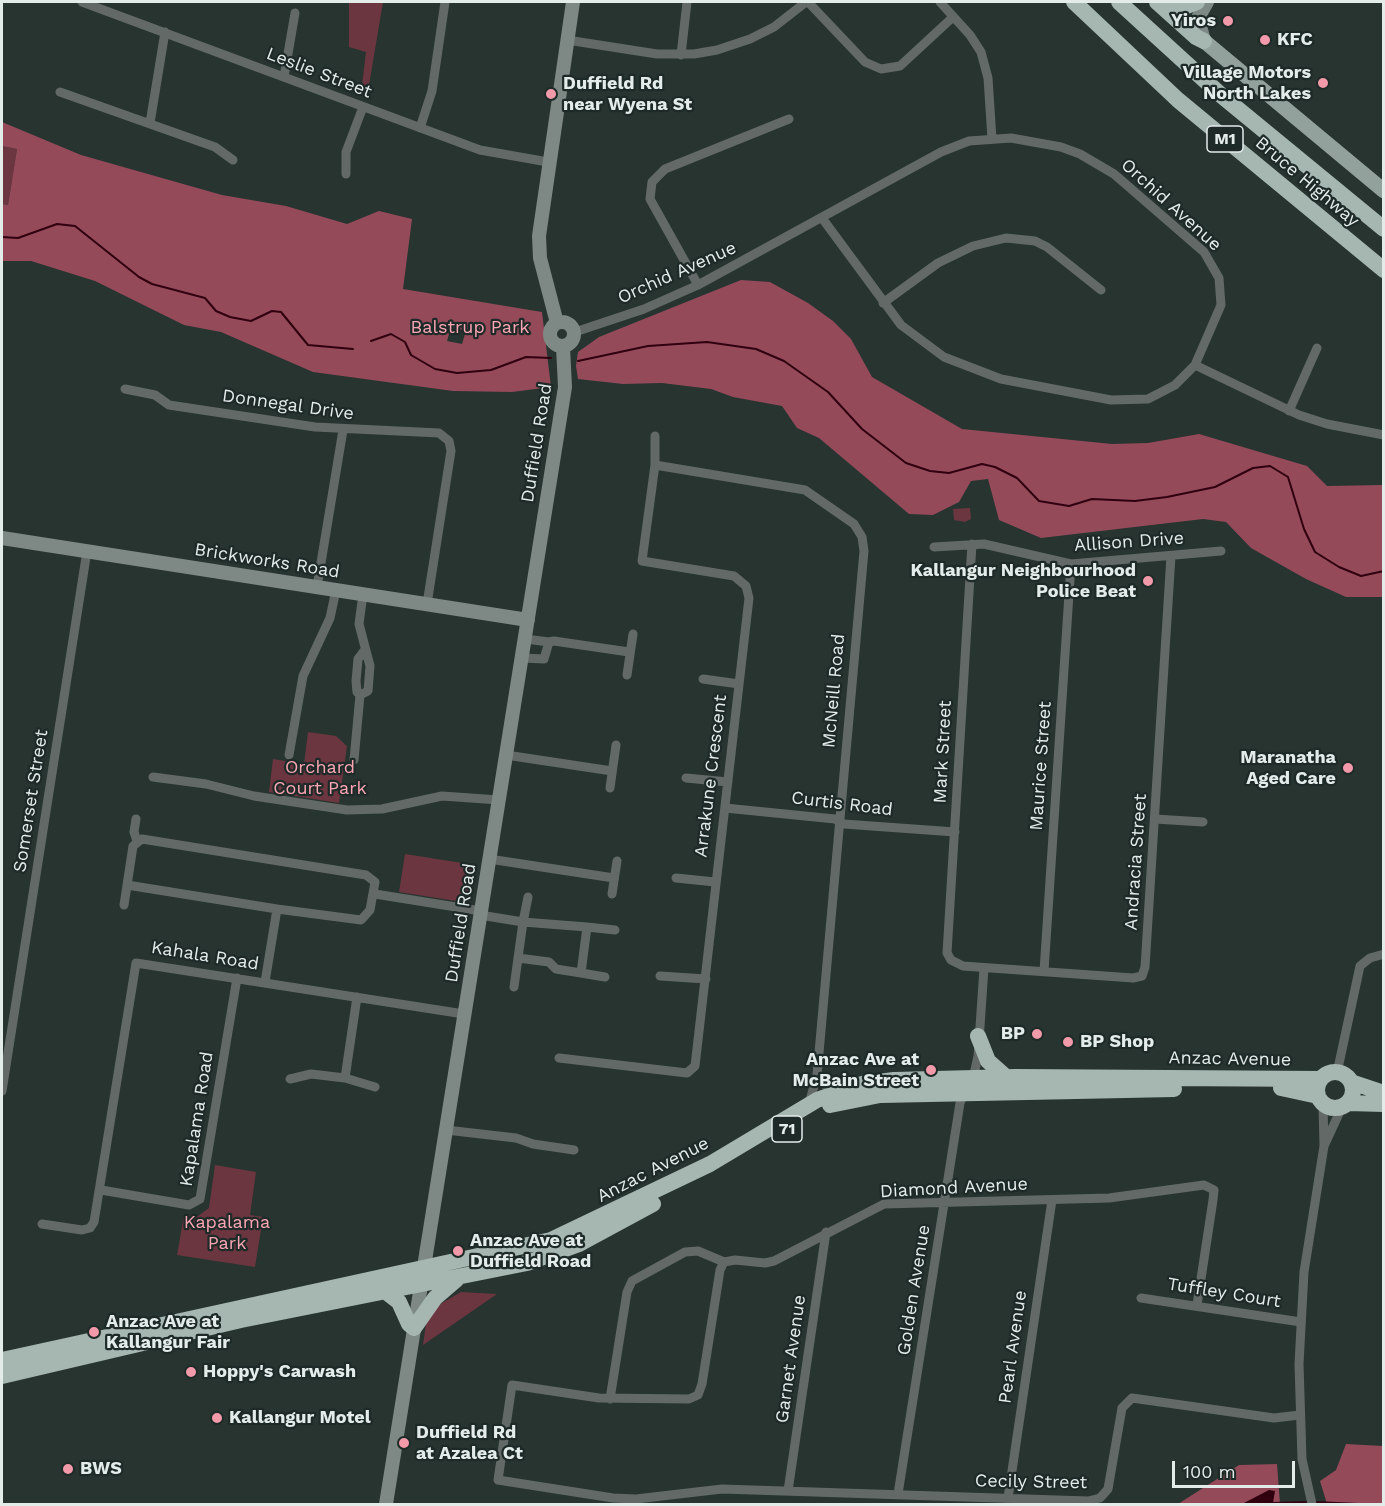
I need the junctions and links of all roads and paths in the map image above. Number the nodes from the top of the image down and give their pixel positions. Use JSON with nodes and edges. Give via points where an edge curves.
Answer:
{"nodes":[{"id":1,"x":82,"y":2,"type":"edge"},
{"id":2,"x":445,"y":2,"type":"edge"},
{"id":3,"x":573,"y":2,"type":"edge"},
{"id":4,"x":687,"y":2,"type":"edge"},
{"id":5,"x":807,"y":2,"type":"edge"},
{"id":6,"x":940,"y":2,"type":"edge"},
{"id":7,"x":1074,"y":2,"type":"edge"},
{"id":8,"x":1119,"y":2,"type":"edge"},
{"id":9,"x":1197,"y":2,"type":"edge"},
{"id":10,"x":1207,"y":2,"type":"edge"},
{"id":11,"x":1159,"y":3,"type":"edge"},
{"id":12,"x":295,"y":14,"type":"dead end"},
{"id":13,"x":953,"y":17,"type":"junction"},
{"id":14,"x":165,"y":32,"type":"junction"},
{"id":15,"x":567,"y":40,"type":"junction"},
{"id":16,"x":1204,"y":41,"type":"junction"},
{"id":17,"x":681,"y":55,"type":"junction"},
{"id":18,"x":284,"y":77,"type":"junction"},
{"id":19,"x":60,"y":92,"type":"dead end"},
{"id":20,"x":363,"y":107,"type":"junction"},
{"id":21,"x":789,"y":119,"type":"dead end"},
{"id":22,"x":150,"y":123,"type":"junction"},
{"id":23,"x":420,"y":128,"type":"junction"},
{"id":24,"x":993,"y":139,"type":"junction"},
{"id":25,"x":232,"y":160,"type":"dead end"},
{"id":26,"x":548,"y":162,"type":"junction"},
{"id":27,"x":346,"y":174,"type":"dead end"},
{"id":28,"x":1383,"y":191,"type":"edge"},
{"id":29,"x":822,"y":218,"type":"junction"},
{"id":30,"x":1383,"y":229,"type":"edge"},
{"id":31,"x":1383,"y":270,"type":"edge"},
{"id":32,"x":698,"y":285,"type":"junction"},
{"id":33,"x":1101,"y":290,"type":"dead end"},
{"id":34,"x":883,"y":303,"type":"junction"},
{"id":35,"x":558,"y":323,"type":"junction"},
{"id":36,"x":575,"y":332,"type":"junction"},
{"id":37,"x":563,"y":347,"type":"junction"},
{"id":38,"x":1317,"y":348,"type":"dead end"},
{"id":39,"x":1195,"y":365,"type":"junction"},
{"id":40,"x":125,"y":388,"type":"dead end"},
{"id":41,"x":1288,"y":411,"type":"junction"},
{"id":42,"x":343,"y":430,"type":"junction"},
{"id":43,"x":1383,"y":435,"type":"edge"},
{"id":44,"x":655,"y":436,"type":"dead end"},
{"id":45,"x":655,"y":465,"type":"junction"},
{"id":46,"x":2,"y":538,"type":"edge"},
{"id":47,"x":972,"y":544,"type":"junction"},
{"id":48,"x":934,"y":547,"type":"dead end"},
{"id":49,"x":87,"y":552,"type":"junction"},
{"id":50,"x":1221,"y":552,"type":"dead end"},
{"id":51,"x":1171,"y":556,"type":"junction"},
{"id":52,"x":1071,"y":564,"type":"junction"},
{"id":53,"x":317,"y":587,"type":"junction"},
{"id":54,"x":336,"y":590,"type":"junction"},
{"id":55,"x":366,"y":595,"type":"junction"},
{"id":56,"x":427,"y":604,"type":"junction"},
{"id":57,"x":528,"y":620,"type":"junction"},
{"id":58,"x":633,"y":634,"type":"dead end"},
{"id":59,"x":525,"y":639,"type":"junction"},
{"id":60,"x":549,"y":642,"type":"junction"},
{"id":61,"x":629,"y":652,"type":"junction"},
{"id":62,"x":522,"y":658,"type":"junction"},
{"id":63,"x":627,"y":675,"type":"dead end"},
{"id":64,"x":703,"y":679,"type":"dead end"},
{"id":65,"x":739,"y":684,"type":"junction"},
{"id":66,"x":616,"y":745,"type":"dead end"},
{"id":67,"x":289,"y":755,"type":"dead end"},
{"id":68,"x":506,"y":755,"type":"junction"},
{"id":69,"x":354,"y":760,"type":"dead end"},
{"id":70,"x":612,"y":771,"type":"junction"},
{"id":71,"x":153,"y":777,"type":"dead end"},
{"id":72,"x":686,"y":778,"type":"dead end"},
{"id":73,"x":728,"y":782,"type":"junction"},
{"id":74,"x":610,"y":788,"type":"dead end"},
{"id":75,"x":499,"y":800,"type":"junction"},
{"id":76,"x":725,"y":808,"type":"junction"},
{"id":77,"x":136,"y":819,"type":"dead end"},
{"id":78,"x":1155,"y":819,"type":"junction"},
{"id":79,"x":840,"y":821,"type":"junction"},
{"id":80,"x":1203,"y":822,"type":"dead end"},
{"id":81,"x":955,"y":832,"type":"junction"},
{"id":82,"x":137,"y":841,"type":"junction"},
{"id":83,"x":489,"y":859,"type":"junction"},
{"id":84,"x":617,"y":861,"type":"dead end"},
{"id":85,"x":614,"y":878,"type":"junction"},
{"id":86,"x":676,"y":878,"type":"dead end"},
{"id":87,"x":715,"y":882,"type":"junction"},
{"id":88,"x":127,"y":885,"type":"junction"},
{"id":89,"x":375,"y":894,"type":"junction"},
{"id":90,"x":612,"y":894,"type":"dead end"},
{"id":91,"x":528,"y":897,"type":"dead end"},
{"id":92,"x":124,"y":905,"type":"dead end"},
{"id":93,"x":277,"y":909,"type":"junction"},
{"id":94,"x":480,"y":913,"type":"junction"},
{"id":95,"x":523,"y":922,"type":"junction"},
{"id":96,"x":587,"y":927,"type":"junction"},
{"id":97,"x":615,"y":930,"type":"dead end"},
{"id":98,"x":1383,"y":954,"type":"edge"},
{"id":99,"x":518,"y":958,"type":"junction"},
{"id":100,"x":951,"y":960,"type":"joint"},
{"id":101,"x":984,"y":968,"type":"junction"},
{"id":102,"x":1044,"y":971,"type":"junction"},
{"id":103,"x":581,"y":973,"type":"junction"},
{"id":104,"x":660,"y":976,"type":"dead end"},
{"id":105,"x":604,"y":977,"type":"dead end"},
{"id":106,"x":237,"y":978,"type":"junction"},
{"id":107,"x":705,"y":979,"type":"junction"},
{"id":108,"x":265,"y":982,"type":"junction"},
{"id":109,"x":514,"y":987,"type":"dead end"},
{"id":110,"x":357,"y":998,"type":"junction"},
{"id":111,"x":464,"y":1014,"type":"junction"},
{"id":112,"x":978,"y":1036,"type":"junction"},
{"id":113,"x":559,"y":1058,"type":"dead end"},
{"id":114,"x":1337,"y":1072,"type":"junction"},
{"id":115,"x":345,"y":1074,"type":"junction"},
{"id":116,"x":817,"y":1075,"type":"junction"},
{"id":117,"x":1006,"y":1077,"type":"junction"},
{"id":118,"x":290,"y":1079,"type":"dead end"},
{"id":119,"x":1321,"y":1079,"type":"junction"},
{"id":120,"x":1351,"y":1082,"type":"junction"},
{"id":121,"x":968,"y":1085,"type":"junction"},
{"id":122,"x":375,"y":1087,"type":"dead end"},
{"id":123,"x":2,"y":1091,"type":"edge"},
{"id":124,"x":835,"y":1092,"type":"junction"},
{"id":125,"x":1383,"y":1093,"type":"edge"},
{"id":126,"x":1321,"y":1100,"type":"junction"},
{"id":127,"x":808,"y":1104,"type":"junction"},
{"id":128,"x":1383,"y":1104,"type":"edge"},
{"id":129,"x":1345,"y":1105,"type":"junction"},
{"id":130,"x":446,"y":1130,"type":"junction"},
{"id":131,"x":1324,"y":1146,"type":"junction"},
{"id":132,"x":574,"y":1150,"type":"dead end"},
{"id":133,"x":101,"y":1190,"type":"junction"},
{"id":134,"x":1052,"y":1200,"type":"junction"},
{"id":135,"x":944,"y":1203,"type":"junction"},
{"id":136,"x":42,"y":1224,"type":"dead end"},
{"id":137,"x":826,"y":1232,"type":"junction"},
{"id":138,"x":724,"y":1262,"type":"junction"},
{"id":139,"x":422,"y":1277,"type":"junction"},
{"id":140,"x":459,"y":1278,"type":"junction"},
{"id":141,"x":386,"y":1292,"type":"junction"},
{"id":142,"x":1141,"y":1298,"type":"dead end"},
{"id":143,"x":1197,"y":1305,"type":"junction"},
{"id":144,"x":1301,"y":1322,"type":"junction"},
{"id":145,"x":414,"y":1328,"type":"junction"},
{"id":146,"x":2,"y":1360,"type":"edge"},
{"id":147,"x":2,"y":1376,"type":"edge"},
{"id":148,"x":610,"y":1399,"type":"junction"},
{"id":149,"x":1300,"y":1415,"type":"junction"},
{"id":150,"x":788,"y":1491,"type":"junction"},
{"id":151,"x":687,"y":1493,"type":"junction"},
{"id":152,"x":898,"y":1494,"type":"junction"},
{"id":153,"x":1008,"y":1498,"type":"junction"},
{"id":154,"x":386,"y":1504,"type":"edge"},
{"id":155,"x":686,"y":1504,"type":"edge"},
{"id":156,"x":1312,"y":1504,"type":"edge"}],
"edges":[{"from":1,"to":14,"type":"street","name":"Leslie Street"},
{"from":2,"to":23,"type":"street","via":[[432,91]]},
{"from":3,"to":15,"type":"street"},
{"from":4,"to":17,"type":"street"},
{"from":5,"to":13,"type":"street","via":[[865,62],[881,69],[900,66]]},
{"from":5,"to":17,"type":"street","via":[[774,27],[750,39],[717,50]]},
{"from":6,"to":13,"type":"street"},
{"from":7,"to":31,"type":"highway","name":"Bruce Highway","number":"M1","via":[[1178,100]]},
{"from":8,"to":30,"type":"highway","name":"Bruce Highway","number":"M1","via":[[1222,96]]},
{"from":9,"to":11,"type":"highway","via":[[1184,8]]},
{"from":10,"to":16,"type":"street","via":[[1198,18]]},
{"from":11,"to":16,"type":"highway"},
{"from":12,"to":18,"type":"street"},
{"from":13,"to":24,"type":"street","via":[[975,42],[986,66]]},
{"from":14,"to":18,"type":"street","name":"Leslie Street"},
{"from":14,"to":22,"type":"street"},
{"from":15,"to":17,"type":"street"},
{"from":15,"to":26,"type":"street"},
{"from":16,"to":28,"type":"main road"},
{"from":18,"to":20,"type":"street","name":"Leslie Street"},
{"from":19,"to":22,"type":"street"},
{"from":20,"to":23,"type":"street","name":"Leslie Street"},
{"from":20,"to":27,"type":"street","via":[[346,152]]},
{"from":21,"to":32,"type":"street","via":[[665,169],[652,182],[650,199]]},
{"from":22,"to":25,"type":"street","via":[[215,147]]},
{"from":23,"to":26,"type":"street","name":"Leslie Street","via":[[486,152]]},
{"from":24,"to":29,"type":"street","name":"Orchid Avenue","via":[[969,141],[941,153]]},
{"from":24,"to":39,"type":"street","name":"Orchid Avenue","via":[[1046,143],[1099,164],[1204,252],[1219,278],[1221,305]]},
{"from":26,"to":35,"type":"street","via":[[539,236],[542,269]]},
{"from":29,"to":32,"type":"street","name":"Orchid Avenue"},
{"from":29,"to":34,"type":"street","name":"Orchid Avenue"},
{"from":32,"to":36,"type":"street","name":"Orchid Avenue","via":[[644,309]]},
{"from":33,"to":34,"type":"street","via":[[1047,247],[1035,241],[1006,238],[973,246],[938,263]]},
{"from":34,"to":39,"type":"street","name":"Orchid Avenue","via":[[901,325],[944,357],[1012,381],[1130,401],[1148,399],[1168,390]]},
{"from":35,"to":36,"type":"street","via":[[568,323]]},
{"from":35,"to":37,"type":"street","via":[[551,329],[550,338]]},
{"from":36,"to":37,"type":"street","via":[[572,342]]},
{"from":37,"to":57,"type":"street","name":"Duffield Road","via":[[566,379]]},
{"from":38,"to":41,"type":"street"},
{"from":39,"to":41,"type":"street"},
{"from":40,"to":42,"type":"street","name":"Donnegal Drive","via":[[155,395],[169,405]]},
{"from":41,"to":43,"type":"street","via":[[1327,424]]},
{"from":42,"to":53,"type":"street"},
{"from":42,"to":56,"type":"street","name":"Donnegal Drive","via":[[439,433],[449,441],[452,451]]},
{"from":44,"to":45,"type":"street","name":"Arrakune Crescent"},
{"from":45,"to":65,"type":"street","name":"Arrakune Crescent","via":[[642,561],[734,576],[746,586],[749,598]]},
{"from":45,"to":79,"type":"street","name":"McNeill Road","via":[[805,490],[859,530],[864,551]]},
{"from":46,"to":49,"type":"street","name":"Brickworks Road"},
{"from":47,"to":48,"type":"street","name":"Allison Drive"},
{"from":47,"to":52,"type":"street","name":"Allison Drive","via":[[994,545]]},
{"from":47,"to":81,"type":"street","name":"Mark Street"},
{"from":49,"to":53,"type":"street","name":"Brickworks Road"},
{"from":49,"to":123,"type":"street","name":"Somerset Street"},
{"from":50,"to":51,"type":"street","name":"Allison Drive"},
{"from":51,"to":52,"type":"street","name":"Allison Drive"},
{"from":51,"to":78,"type":"street","name":"Andracia Street"},
{"from":52,"to":102,"type":"street","name":"Maurice Street"},
{"from":53,"to":54,"type":"street","name":"Brickworks Road"},
{"from":54,"to":55,"type":"street","name":"Brickworks Road"},
{"from":54,"to":67,"type":"street","via":[[330,618],[303,676]]},
{"from":55,"to":56,"type":"street","name":"Brickworks Road"},
{"from":55,"to":69,"type":"street","via":[[359,624],[364,651],[358,659],[356,689],[360,695]]},
{"from":56,"to":57,"type":"street","name":"Brickworks Road"},
{"from":57,"to":59,"type":"street","name":"Duffield Road"},
{"from":58,"to":61,"type":"street"},
{"from":59,"to":60,"type":"street"},
{"from":59,"to":62,"type":"street","name":"Duffield Road"},
{"from":60,"to":61,"type":"street"},
{"from":60,"to":62,"type":"street","via":[[544,659]]},
{"from":61,"to":63,"type":"street"},
{"from":62,"to":68,"type":"street","name":"Duffield Road"},
{"from":64,"to":65,"type":"street"},
{"from":65,"to":73,"type":"street","name":"Arrakune Crescent"},
{"from":66,"to":70,"type":"street"},
{"from":68,"to":70,"type":"street"},
{"from":68,"to":75,"type":"street","name":"Duffield Road"},
{"from":70,"to":74,"type":"street"},
{"from":71,"to":75,"type":"street","via":[[347,810],[382,809],[442,796]]},
{"from":72,"to":73,"type":"street"},
{"from":73,"to":76,"type":"street","name":"Arrakune Crescent"},
{"from":75,"to":83,"type":"street","name":"Duffield Road"},
{"from":76,"to":79,"type":"street","name":"Curtis Road"},
{"from":76,"to":87,"type":"street","name":"Arrakune Crescent"},
{"from":77,"to":82,"type":"street"},
{"from":78,"to":80,"type":"street"},
{"from":78,"to":102,"type":"street","name":"Andracia Street","via":[[1146,967],[1142,976]]},
{"from":79,"to":81,"type":"street","name":"Curtis Road"},
{"from":79,"to":116,"type":"street","name":"McNeill Road"},
{"from":81,"to":100,"type":"street","name":"Mark Street","via":[[947,945]]},
{"from":82,"to":88,"type":"street"},
{"from":82,"to":89,"type":"street","via":[[145,839],[366,875],[375,882]]},
{"from":83,"to":85,"type":"street"},
{"from":83,"to":94,"type":"street","name":"Duffield Road"},
{"from":84,"to":85,"type":"street"},
{"from":85,"to":90,"type":"street"},
{"from":86,"to":87,"type":"street"},
{"from":87,"to":107,"type":"street","name":"Arrakune Crescent"},
{"from":88,"to":92,"type":"street"},
{"from":88,"to":93,"type":"street"},
{"from":89,"to":93,"type":"street","via":[[368,915],[357,921]]},
{"from":89,"to":94,"type":"street"},
{"from":91,"to":95,"type":"street"},
{"from":93,"to":108,"type":"street"},
{"from":94,"to":95,"type":"street"},
{"from":94,"to":111,"type":"street","name":"Duffield Road"},
{"from":95,"to":96,"type":"street"},
{"from":95,"to":99,"type":"street"},
{"from":96,"to":97,"type":"street"},
{"from":96,"to":103,"type":"street"},
{"from":98,"to":114,"type":"street","via":[[1360,966]]},
{"from":99,"to":103,"type":"street","via":[[549,962],[556,969]]},
{"from":99,"to":109,"type":"street"},
{"from":100,"to":101,"type":"street","name":"Andracia Street","via":[[963,966]]},
{"from":101,"to":102,"type":"street","name":"Andracia Street"},
{"from":101,"to":112,"type":"street","name":"Golden Avenue"},
{"from":103,"to":105,"type":"street"},
{"from":104,"to":107,"type":"street"},
{"from":106,"to":108,"type":"street","name":"Kahala Road"},
{"from":106,"to":133,"type":"street","name":"Kapalama Road","via":[[200,1199],[189,1205]]},
{"from":106,"to":133,"type":"street","name":"Kahala Road","via":[[136,963]]},
{"from":107,"to":113,"type":"street","name":"Arrakune Crescent","via":[[695,1066],[687,1073]]},
{"from":108,"to":110,"type":"street","name":"Kahala Road"},
{"from":110,"to":111,"type":"street","name":"Kahala Road"},
{"from":110,"to":115,"type":"street"},
{"from":111,"to":130,"type":"street","name":"Duffield Road"},
{"from":112,"to":117,"type":"highway","via":[[988,1061]]},
{"from":112,"to":121,"type":"street","name":"Golden Avenue","via":[[978,1056]]},
{"from":114,"to":119,"type":"highway","number":"71"},
{"from":114,"to":120,"type":"highway"},
{"from":115,"to":118,"type":"street","via":[[311,1074]]},
{"from":115,"to":122,"type":"street"},
{"from":116,"to":124,"type":"street"},
{"from":116,"to":127,"type":"street","name":"McNeill Road"},
{"from":117,"to":119,"type":"highway","name":"Anzac Avenue","number":"71"},
{"from":117,"to":121,"type":"highway","name":"Anzac Avenue","number":"71"},
{"from":119,"to":126,"type":"highway","via":[[1317,1087]]},
{"from":120,"to":125,"type":"highway"},
{"from":120,"to":129,"type":"highway","via":[[1352,1096]]},
{"from":121,"to":124,"type":"highway","name":"Anzac Avenue","number":"71","via":[[876,1081]]},
{"from":121,"to":126,"type":"highway","name":"Anzac Avenue","number":"71","via":[[1293,1089]]},
{"from":121,"to":135,"type":"street","name":"Golden Avenue","via":[[960,1104]]},
{"from":121,"to":140,"type":"highway","name":"Anzac Avenue","number":"71","via":[[867,1096],[831,1105],[726,1167],[572,1247],[527,1263]]},
{"from":124,"to":127,"type":"highway","name":"Anzac Avenue","number":"71"},
{"from":126,"to":129,"type":"highway","number":"71","via":[[1329,1107]]},
{"from":126,"to":131,"type":"street"},
{"from":127,"to":139,"type":"highway","name":"Anzac Avenue","number":"71","via":[[710,1164],[575,1230]]},
{"from":128,"to":129,"type":"highway","number":"71"},
{"from":129,"to":131,"type":"street"},
{"from":130,"to":132,"type":"street"},
{"from":130,"to":139,"type":"street","name":"Duffield Road"},
{"from":131,"to":144,"type":"street","via":[[1311,1218]]},
{"from":133,"to":136,"type":"street","name":"Kahala Road","via":[[90,1228]]},
{"from":134,"to":135,"type":"street","name":"Diamond Avenue"},
{"from":134,"to":143,"type":"street","name":"Diamond Avenue","via":[[1109,1198],[1204,1185],[1214,1190]]},
{"from":134,"to":153,"type":"street","name":"Pearl Avenue"},
{"from":135,"to":137,"type":"street","name":"Diamond Avenue","via":[[884,1204]]},
{"from":135,"to":152,"type":"street","name":"Golden Avenue"},
{"from":137,"to":138,"type":"street","name":"Diamond Avenue","via":[[774,1261]]},
{"from":137,"to":150,"type":"street","name":"Garnet Avenue"},
{"from":138,"to":148,"type":"street","via":[[698,1251],[685,1252],[632,1281]]},
{"from":138,"to":148,"type":"street","via":[[698,1395],[689,1399]]},
{"from":139,"to":140,"type":"highway","name":"Anzac Avenue","number":"71"},
{"from":139,"to":141,"type":"highway","name":"Anzac Avenue","number":"71"},
{"from":139,"to":145,"type":"street","name":"Duffield Road"},
{"from":139,"to":146,"type":"highway","name":"Anzac Avenue","number":"71"},
{"from":140,"to":145,"type":"highway","via":[[435,1298]]},
{"from":141,"to":145,"type":"highway","via":[[399,1302]]},
{"from":141,"to":147,"type":"highway","name":"Anzac Avenue","number":"71","via":[[241,1320]]},
{"from":142,"to":143,"type":"street","name":"Tuffley Court"},
{"from":143,"to":144,"type":"street","name":"Tuffley Court"},
{"from":144,"to":149,"type":"street"},
{"from":145,"to":154,"type":"street","name":"Duffield Road"},
{"from":148,"to":151,"type":"street","name":"Cecily Street","via":[[512,1385],[498,1480],[613,1498]]},
{"from":149,"to":153,"type":"street","name":"Cecily Street","via":[[1274,1418],[1132,1398],[1122,1408],[1110,1484],[1100,1498]]},
{"from":149,"to":156,"type":"street","via":[[1302,1459]]},
{"from":150,"to":151,"type":"street","name":"Cecily Street"},
{"from":150,"to":152,"type":"street","name":"Cecily Street"},
{"from":151,"to":155,"type":"street"},
{"from":152,"to":153,"type":"street","name":"Cecily Street"}]}
